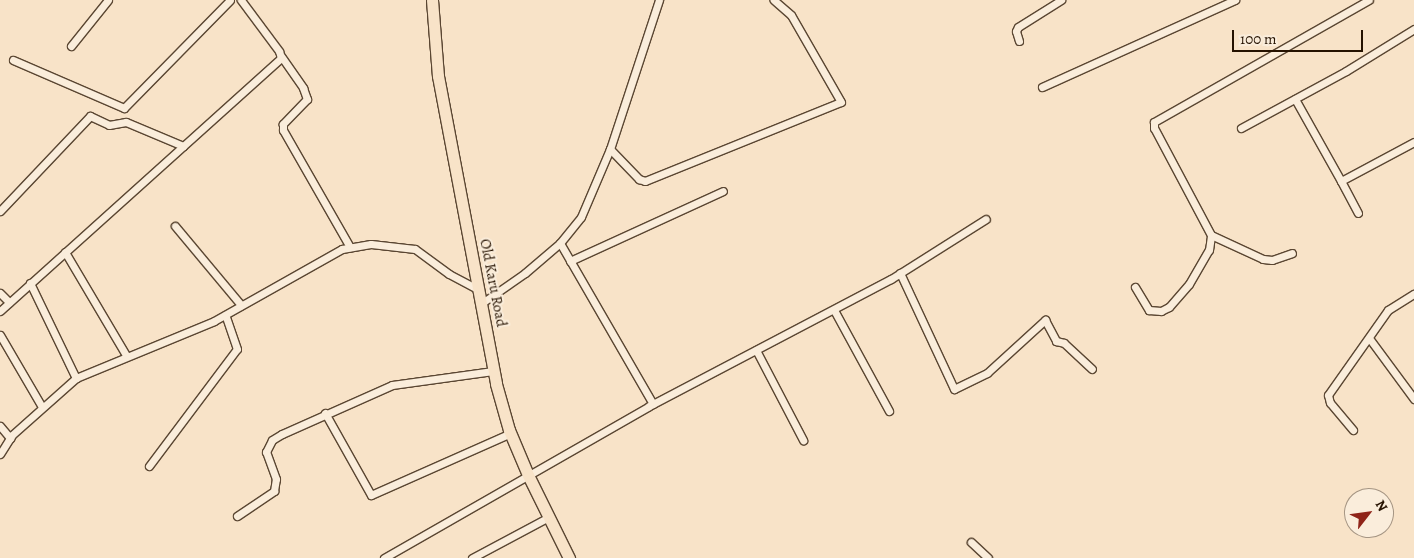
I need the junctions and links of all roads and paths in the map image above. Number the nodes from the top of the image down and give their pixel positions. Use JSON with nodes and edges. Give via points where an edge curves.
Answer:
{"nodes":[{"id":1,"x":108,"y":0,"type":"edge"},
{"id":2,"x":230,"y":0,"type":"edge"},
{"id":3,"x":241,"y":0,"type":"edge"},
{"id":4,"x":432,"y":0,"type":"edge"},
{"id":5,"x":659,"y":0,"type":"edge"},
{"id":6,"x":774,"y":0,"type":"edge"},
{"id":7,"x":1061,"y":0,"type":"edge"},
{"id":8,"x":1235,"y":0,"type":"edge"},
{"id":9,"x":1369,"y":0,"type":"edge"},
{"id":10,"x":1414,"y":29,"type":"edge"},
{"id":11,"x":1019,"y":41,"type":"dead end"},
{"id":12,"x":71,"y":46,"type":"dead end"},
{"id":13,"x":281,"y":56,"type":"junction"},
{"id":14,"x":13,"y":60,"type":"dead end"},
{"id":15,"x":1042,"y":87,"type":"dead end"},
{"id":16,"x":1295,"y":99,"type":"junction"},
{"id":17,"x":1241,"y":128,"type":"dead end"},
{"id":18,"x":1414,"y":142,"type":"edge"},
{"id":19,"x":183,"y":146,"type":"junction"},
{"id":20,"x":610,"y":149,"type":"junction"},
{"id":21,"x":1341,"y":182,"type":"junction"},
{"id":22,"x":723,"y":191,"type":"dead end"},
{"id":23,"x":0,"y":211,"type":"edge"},
{"id":24,"x":1358,"y":212,"type":"dead end"},
{"id":25,"x":986,"y":219,"type":"dead end"},
{"id":26,"x":175,"y":226,"type":"dead end"},
{"id":27,"x":1211,"y":235,"type":"junction"},
{"id":28,"x":560,"y":243,"type":"junction"},
{"id":29,"x":350,"y":247,"type":"junction"},
{"id":30,"x":65,"y":252,"type":"junction"},
{"id":31,"x":1292,"y":253,"type":"dead end"},
{"id":32,"x":570,"y":262,"type":"junction"},
{"id":33,"x":900,"y":273,"type":"junction"},
{"id":34,"x":30,"y":282,"type":"junction"},
{"id":35,"x":1135,"y":287,"type":"dead end"},
{"id":36,"x":480,"y":290,"type":"junction"},
{"id":37,"x":0,"y":293,"type":"edge"},
{"id":38,"x":1414,"y":294,"type":"edge"},
{"id":39,"x":9,"y":302,"type":"junction"},
{"id":40,"x":482,"y":303,"type":"junction"},
{"id":41,"x":241,"y":305,"type":"junction"},
{"id":42,"x":834,"y":310,"type":"junction"},
{"id":43,"x":0,"y":311,"type":"edge"},
{"id":44,"x":225,"y":315,"type":"junction"},
{"id":45,"x":0,"y":335,"type":"edge"},
{"id":46,"x":1369,"y":338,"type":"junction"},
{"id":47,"x":756,"y":350,"type":"junction"},
{"id":48,"x":126,"y":355,"type":"junction"},
{"id":49,"x":1092,"y":369,"type":"dead end"},
{"id":50,"x":493,"y":371,"type":"junction"},
{"id":51,"x":76,"y":378,"type":"junction"},
{"id":52,"x":1414,"y":399,"type":"edge"},
{"id":53,"x":653,"y":404,"type":"junction"},
{"id":54,"x":42,"y":407,"type":"junction"},
{"id":55,"x":889,"y":411,"type":"dead end"},
{"id":56,"x":325,"y":413,"type":"junction"},
{"id":57,"x":0,"y":426,"type":"edge"},
{"id":58,"x":1353,"y":430,"type":"dead end"},
{"id":59,"x":511,"y":433,"type":"junction"},
{"id":60,"x":10,"y":438,"type":"junction"},
{"id":61,"x":803,"y":440,"type":"dead end"},
{"id":62,"x":0,"y":454,"type":"edge"},
{"id":63,"x":149,"y":466,"type":"dead end"},
{"id":64,"x":528,"y":475,"type":"junction"},
{"id":65,"x":237,"y":516,"type":"dead end"},
{"id":66,"x":547,"y":518,"type":"junction"},
{"id":67,"x":971,"y":542,"type":"dead end"},
{"id":68,"x":384,"y":558,"type":"edge"},
{"id":69,"x":472,"y":558,"type":"edge"},
{"id":70,"x":569,"y":558,"type":"edge"},
{"id":71,"x":988,"y":558,"type":"edge"}],
"edges":[{"from":1,"to":12,"type":"street"},
{"from":2,"to":14,"type":"street","via":[[124,108]]},
{"from":3,"to":13,"type":"street"},
{"from":4,"to":36,"type":"main road","name":"Old Karu Road","via":[[438,76]]},
{"from":5,"to":20,"type":"street"},
{"from":6,"to":20,"type":"street","via":[[792,15],[841,102],[645,181],[639,179]]},
{"from":7,"to":11,"type":"street","via":[[1018,28]]},
{"from":8,"to":15,"type":"street"},
{"from":9,"to":27,"type":"street","via":[[1154,122],[1154,128]]},
{"from":10,"to":16,"type":"street"},
{"from":13,"to":19,"type":"street","via":[[235,103]]},
{"from":13,"to":29,"type":"street","via":[[303,88],[306,98],[283,124],[283,130]]},
{"from":16,"to":17,"type":"street"},
{"from":16,"to":21,"type":"street"},
{"from":18,"to":21,"type":"street"},
{"from":19,"to":23,"type":"street","via":[[126,122],[109,125],[90,116],[47,166]]},
{"from":19,"to":30,"type":"street"},
{"from":20,"to":28,"type":"street","via":[[581,217]]},
{"from":21,"to":24,"type":"street"},
{"from":22,"to":32,"type":"street"},
{"from":25,"to":33,"type":"street"},
{"from":26,"to":41,"type":"street"},
{"from":27,"to":31,"type":"street","via":[[1263,259],[1272,260]]},
{"from":27,"to":35,"type":"street","via":[[1209,250],[1194,276],[1169,307],[1161,311],[1149,310]]},
{"from":28,"to":32,"type":"street"},
{"from":28,"to":40,"type":"street"},
{"from":29,"to":36,"type":"street","via":[[372,244],[415,249],[449,274]]},
{"from":29,"to":41,"type":"street"},
{"from":30,"to":34,"type":"street"},
{"from":30,"to":48,"type":"street"},
{"from":32,"to":53,"type":"street"},
{"from":33,"to":42,"type":"street"},
{"from":33,"to":49,"type":"street","via":[[954,390],[987,373],[1045,320],[1056,341],[1064,344]]},
{"from":34,"to":39,"type":"street"},
{"from":34,"to":51,"type":"street"},
{"from":36,"to":40,"type":"main road","name":"Old Karu Road"},
{"from":37,"to":39,"type":"street"},
{"from":38,"to":46,"type":"street","via":[[1388,310]]},
{"from":39,"to":43,"type":"street"},
{"from":40,"to":50,"type":"main road","name":"Old Karu Road"},
{"from":41,"to":44,"type":"street"},
{"from":42,"to":47,"type":"street"},
{"from":42,"to":55,"type":"street"},
{"from":44,"to":48,"type":"street"},
{"from":44,"to":63,"type":"street","via":[[237,349]]},
{"from":45,"to":54,"type":"street"},
{"from":46,"to":52,"type":"street"},
{"from":46,"to":58,"type":"street","via":[[1328,395],[1330,403]]},
{"from":47,"to":53,"type":"street"},
{"from":47,"to":61,"type":"street"},
{"from":48,"to":51,"type":"street"},
{"from":50,"to":56,"type":"street","via":[[392,385]]},
{"from":50,"to":59,"type":"main road","name":"Old Karu Road"},
{"from":51,"to":54,"type":"street"},
{"from":53,"to":64,"type":"street"},
{"from":54,"to":60,"type":"street"},
{"from":56,"to":59,"type":"street","via":[[371,495]]},
{"from":56,"to":65,"type":"street","via":[[272,440],[266,452],[276,479],[274,491]]},
{"from":57,"to":60,"type":"street"},
{"from":59,"to":64,"type":"main road","name":"Old Karu Road"},
{"from":60,"to":62,"type":"street"},
{"from":64,"to":66,"type":"main road","name":"Old Karu Road"},
{"from":64,"to":68,"type":"street"},
{"from":66,"to":69,"type":"street"},
{"from":66,"to":70,"type":"main road","name":"Old Karu Road"},
{"from":67,"to":71,"type":"street"}]}
